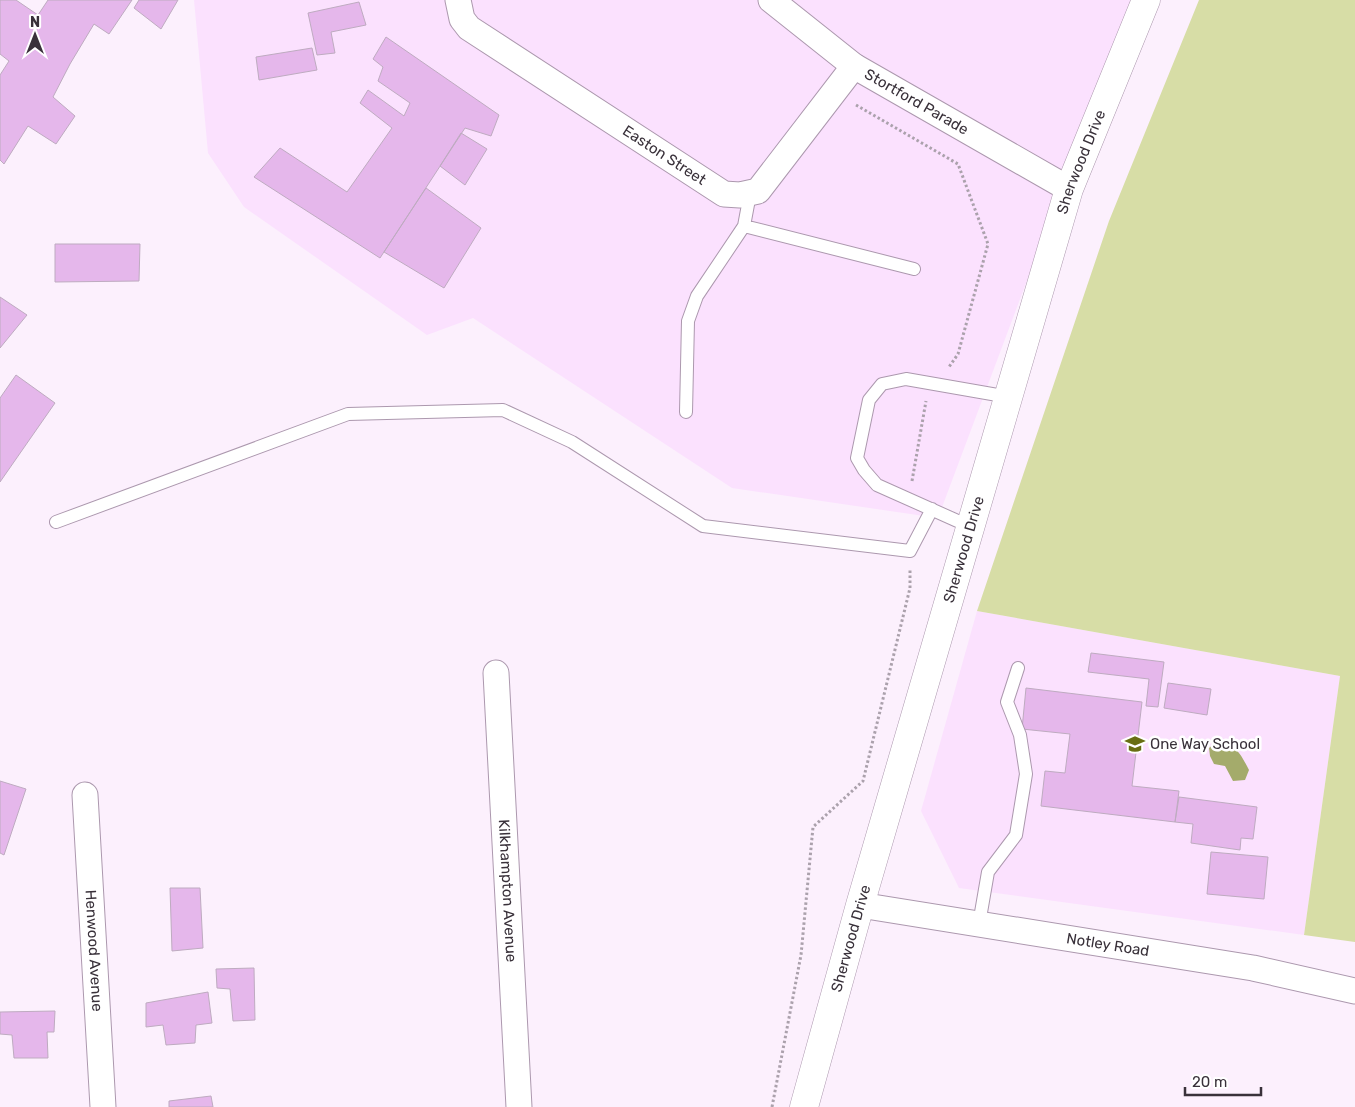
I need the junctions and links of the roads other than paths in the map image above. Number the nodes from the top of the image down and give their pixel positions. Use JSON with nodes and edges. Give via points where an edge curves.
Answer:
{"nodes":[{"id":1,"x":458,"y":0,"type":"edge"},
{"id":2,"x":772,"y":0,"type":"edge"},
{"id":3,"x":1146,"y":0,"type":"edge"},
{"id":4,"x":854,"y":66,"type":"junction"},
{"id":5,"x":1070,"y":189,"type":"junction"},
{"id":6,"x":750,"y":194,"type":"junction"},
{"id":7,"x":744,"y":226,"type":"junction"},
{"id":8,"x":914,"y":269,"type":"dead end"},
{"id":9,"x":1009,"y":397,"type":"junction"},
{"id":10,"x":686,"y":412,"type":"dead end"},
{"id":11,"x":932,"y":509,"type":"junction"},
{"id":12,"x":56,"y":522,"type":"dead end"},
{"id":13,"x":970,"y":527,"type":"junction"},
{"id":14,"x":1018,"y":668,"type":"dead end"},
{"id":15,"x":496,"y":673,"type":"dead end"},
{"id":16,"x":85,"y":795,"type":"dead end"},
{"id":17,"x":860,"y":904,"type":"junction"},
{"id":18,"x":979,"y":924,"type":"junction"},
{"id":19,"x":1355,"y":992,"type":"edge"},
{"id":20,"x":103,"y":1107,"type":"edge"},
{"id":21,"x":519,"y":1107,"type":"edge"},
{"id":22,"x":804,"y":1107,"type":"edge"}],
"edges":[{"from":1,"to":6,"type":"street","name":"Easton Street","via":[[462,19],[469,28],[724,194]]},
{"from":2,"to":4,"type":"street","name":"Stortford Parade"},
{"from":3,"to":5,"type":"street","name":"Sherwood Drive"},
{"from":4,"to":5,"type":"street","name":"Stortford Parade"},
{"from":4,"to":6,"type":"street","via":[[758,191]]},
{"from":5,"to":9,"type":"street","name":"Sherwood Drive"},
{"from":6,"to":7,"type":"lane"},
{"from":7,"to":8,"type":"lane"},
{"from":7,"to":10,"type":"lane","via":[[697,296],[688,321]]},
{"from":9,"to":11,"type":"lane","via":[[906,378],[882,384],[869,400],[857,458],[877,485]]},
{"from":9,"to":13,"type":"street","name":"Sherwood Drive"},
{"from":11,"to":12,"type":"lane","via":[[910,551],[703,526],[572,442],[503,410],[348,414]]},
{"from":11,"to":13,"type":"lane"},
{"from":13,"to":17,"type":"street","name":"Sherwood Drive"},
{"from":14,"to":18,"type":"lane","via":[[1007,702],[1020,735],[1026,774],[1016,835],[988,872]]},
{"from":15,"to":21,"type":"street","name":"Kilkhampton Avenue"},
{"from":16,"to":20,"type":"street","name":"Henwood Avenue"},
{"from":17,"to":18,"type":"street","name":"Notley Road"},
{"from":17,"to":22,"type":"street","name":"Sherwood Drive"},
{"from":18,"to":19,"type":"street","name":"Notley Road","via":[[1253,968]]}]}
